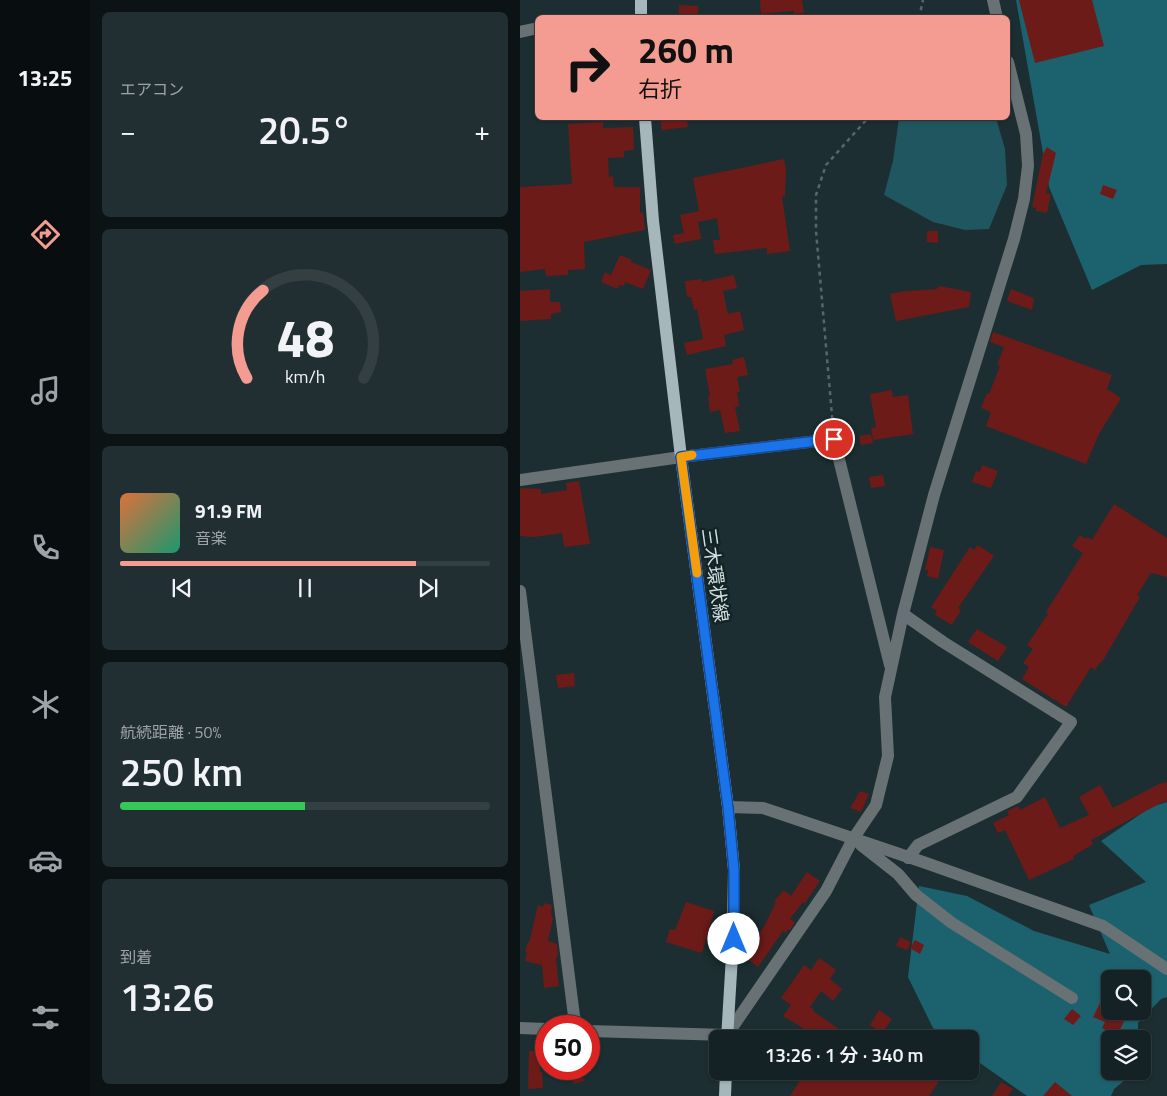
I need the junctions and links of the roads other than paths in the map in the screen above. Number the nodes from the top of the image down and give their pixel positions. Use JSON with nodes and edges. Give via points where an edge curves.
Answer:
{"nodes":[{"id":1,"x":642,"y":0,"type":"edge"},
{"id":2,"x":993,"y":0,"type":"edge"},
{"id":3,"x":641,"y":15,"type":"edge"},
{"id":4,"x":996,"y":15,"type":"edge"},
{"id":5,"x":535,"y":29,"type":"edge"},
{"id":6,"x":520,"y":32,"type":"edge"},
{"id":7,"x":1010,"y":70,"type":"edge"},
{"id":8,"x":645,"y":120,"type":"edge"},
{"id":9,"x":681,"y":457,"type":"junction"},
{"id":10,"x":520,"y":480,"type":"edge"},
{"id":11,"x":520,"y":592,"type":"edge"},
{"id":12,"x":903,"y":614,"type":"junction"},
{"id":13,"x":891,"y":666,"type":"junction"},
{"id":14,"x":728,"y":807,"type":"junction"},
{"id":15,"x":853,"y":839,"type":"junction"},
{"id":16,"x":908,"y":858,"type":"junction"},
{"id":17,"x":1167,"y":969,"type":"edge"},
{"id":18,"x":1072,"y":998,"type":"dead end"},
{"id":19,"x":574,"y":1015,"type":"edge"},
{"id":20,"x":520,"y":1028,"type":"edge"},
{"id":21,"x":535,"y":1029,"type":"edge"},
{"id":22,"x":728,"y":1030,"type":"edge"},
{"id":23,"x":732,"y":1030,"type":"edge"},
{"id":24,"x":600,"y":1031,"type":"edge"},
{"id":25,"x":709,"y":1036,"type":"edge"},
{"id":26,"x":726,"y":1080,"type":"edge"},
{"id":27,"x":726,"y":1096,"type":"edge"}],
"edges":[{"from":1,"to":3,"type":"main road"},
{"from":2,"to":4,"type":"street"},
{"from":5,"to":6,"type":"street"},
{"from":7,"to":12,"type":"street","via":[[1026,134],[1028,166],[1024,199],[934,495]]},
{"from":8,"to":9,"type":"main road","name":"三木環状線","via":[[653,222]]},
{"from":9,"to":10,"type":"street"},
{"from":9,"to":13,"type":"street","via":[[834,439]]},
{"from":9,"to":14,"type":"main road","name":"三木環状線"},
{"from":11,"to":19,"type":"street"},
{"from":12,"to":13,"type":"street"},
{"from":12,"to":16,"type":"street","via":[[1071,722],[1017,797],[918,846]]},
{"from":13,"to":15,"type":"street","via":[[885,697],[888,756],[876,805]]},
{"from":14,"to":15,"type":"street","via":[[763,808]]},
{"from":14,"to":22,"type":"main road","name":"三木環状線","via":[[734,870],[734,939]]},
{"from":15,"to":16,"type":"street"},
{"from":15,"to":18,"type":"street","via":[[952,923]]},
{"from":15,"to":23,"type":"street","via":[[826,891]]},
{"from":16,"to":17,"type":"street","via":[[1103,926]]},
{"from":20,"to":21,"type":"street"},
{"from":24,"to":25,"type":"street"},
{"from":26,"to":27,"type":"main road"}]}
